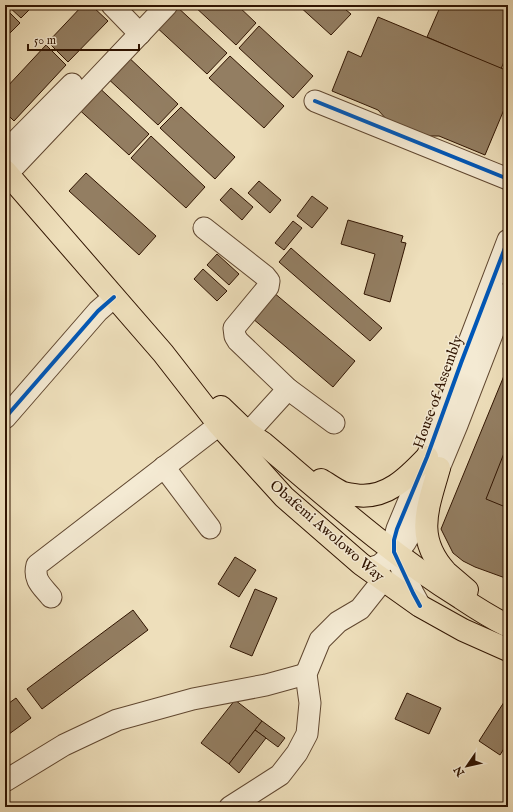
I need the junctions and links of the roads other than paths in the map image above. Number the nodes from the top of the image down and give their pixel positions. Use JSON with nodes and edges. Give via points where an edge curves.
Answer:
{"nodes":[{"id":1,"x":112,"y":5,"type":"edge"},
{"id":2,"x":148,"y":5,"type":"edge"},
{"id":3,"x":167,"y":5,"type":"edge"},
{"id":4,"x":135,"y":29,"type":"junction"},
{"id":5,"x":315,"y":101,"type":"dead end"},
{"id":6,"x":60,"y":107,"type":"junction"},
{"id":7,"x":5,"y":152,"type":"edge"},
{"id":8,"x":6,"y":173,"type":"edge"},
{"id":9,"x":508,"y":179,"type":"edge"},
{"id":10,"x":204,"y":228,"type":"dead end"},
{"id":11,"x":508,"y":240,"type":"edge"},
{"id":12,"x":508,"y":293,"type":"edge"},
{"id":13,"x":114,"y":297,"type":"junction"},
{"id":14,"x":164,"y":353,"type":"junction"},
{"id":15,"x":288,"y":389,"type":"junction"},
{"id":16,"x":5,"y":418,"type":"edge"},
{"id":17,"x":334,"y":423,"type":"dead end"},
{"id":18,"x":219,"y":425,"type":"junction"},
{"id":19,"x":256,"y":438,"type":"junction"},
{"id":20,"x":433,"y":463,"type":"junction"},
{"id":21,"x":164,"y":467,"type":"junction"},
{"id":22,"x":210,"y":528,"type":"dead end"},
{"id":23,"x":394,"y":552,"type":"junction"},
{"id":24,"x":375,"y":574,"type":"junction"},
{"id":25,"x":51,"y":597,"type":"dead end"},
{"id":26,"x":420,"y":606,"type":"junction"},
{"id":27,"x":507,"y":626,"type":"edge"},
{"id":28,"x":508,"y":650,"type":"edge"},
{"id":29,"x":306,"y":674,"type":"junction"},
{"id":30,"x":5,"y":781,"type":"edge"},
{"id":31,"x":230,"y":807,"type":"edge"}],
"edges":[{"from":1,"to":4,"type":"street"},
{"from":2,"to":4,"type":"street"},
{"from":3,"to":4,"type":"street"},
{"from":4,"to":6,"type":"street"},
{"from":5,"to":9,"type":"street"},
{"from":6,"to":7,"type":"street"},
{"from":6,"to":8,"type":"street"},
{"from":8,"to":13,"type":"main road","name":"Obafemi Awolowo Way"},
{"from":10,"to":15,"type":"street","via":[[269,281],[268,287],[234,328],[235,336]]},
{"from":11,"to":20,"type":"street","name":"House of Assembly","via":[[461,363]]},
{"from":12,"to":20,"type":"street","name":"House of Assembly","via":[[457,425]]},
{"from":13,"to":14,"type":"main road","name":"Obafemi Awolowo Way"},
{"from":13,"to":16,"type":"street","via":[[98,311]]},
{"from":14,"to":18,"type":"main road","name":"Obafemi Awolowo Way"},
{"from":14,"to":19,"type":"main road","name":"Obafemi Awolowo Way"},
{"from":15,"to":17,"type":"street"},
{"from":15,"to":19,"type":"street"},
{"from":18,"to":21,"type":"street"},
{"from":18,"to":24,"type":"main road","name":"Obafemi Awolowo Way","via":[[284,497]]},
{"from":19,"to":20,"type":"main road","via":[[284,451],[319,479],[343,493],[362,496],[380,494]]},
{"from":19,"to":23,"type":"main road","name":"Obafemi Awolowo Way"},
{"from":20,"to":23,"type":"street","name":"House of Assembly","via":[[397,529]]},
{"from":20,"to":27,"type":"main road","via":[[426,537],[434,556],[446,572]]},
{"from":21,"to":22,"type":"street"},
{"from":21,"to":25,"type":"street","via":[[37,565],[37,581]]},
{"from":23,"to":24,"type":"street","via":[[380,565]]},
{"from":23,"to":26,"type":"street"},
{"from":23,"to":27,"type":"main road","name":"Obafemi Awolowo Way","via":[[438,584]]},
{"from":24,"to":26,"type":"main road","name":"Obafemi Awolowo Way"},
{"from":24,"to":29,"type":"street","via":[[360,609],[338,622],[320,640]]},
{"from":26,"to":28,"type":"main road","name":"Obafemi Awolowo Way","via":[[463,630]]},
{"from":29,"to":30,"type":"street","via":[[266,685],[193,699],[118,720],[64,745]]},
{"from":29,"to":31,"type":"street","via":[[310,703],[307,734],[297,753],[280,775]]}]}
